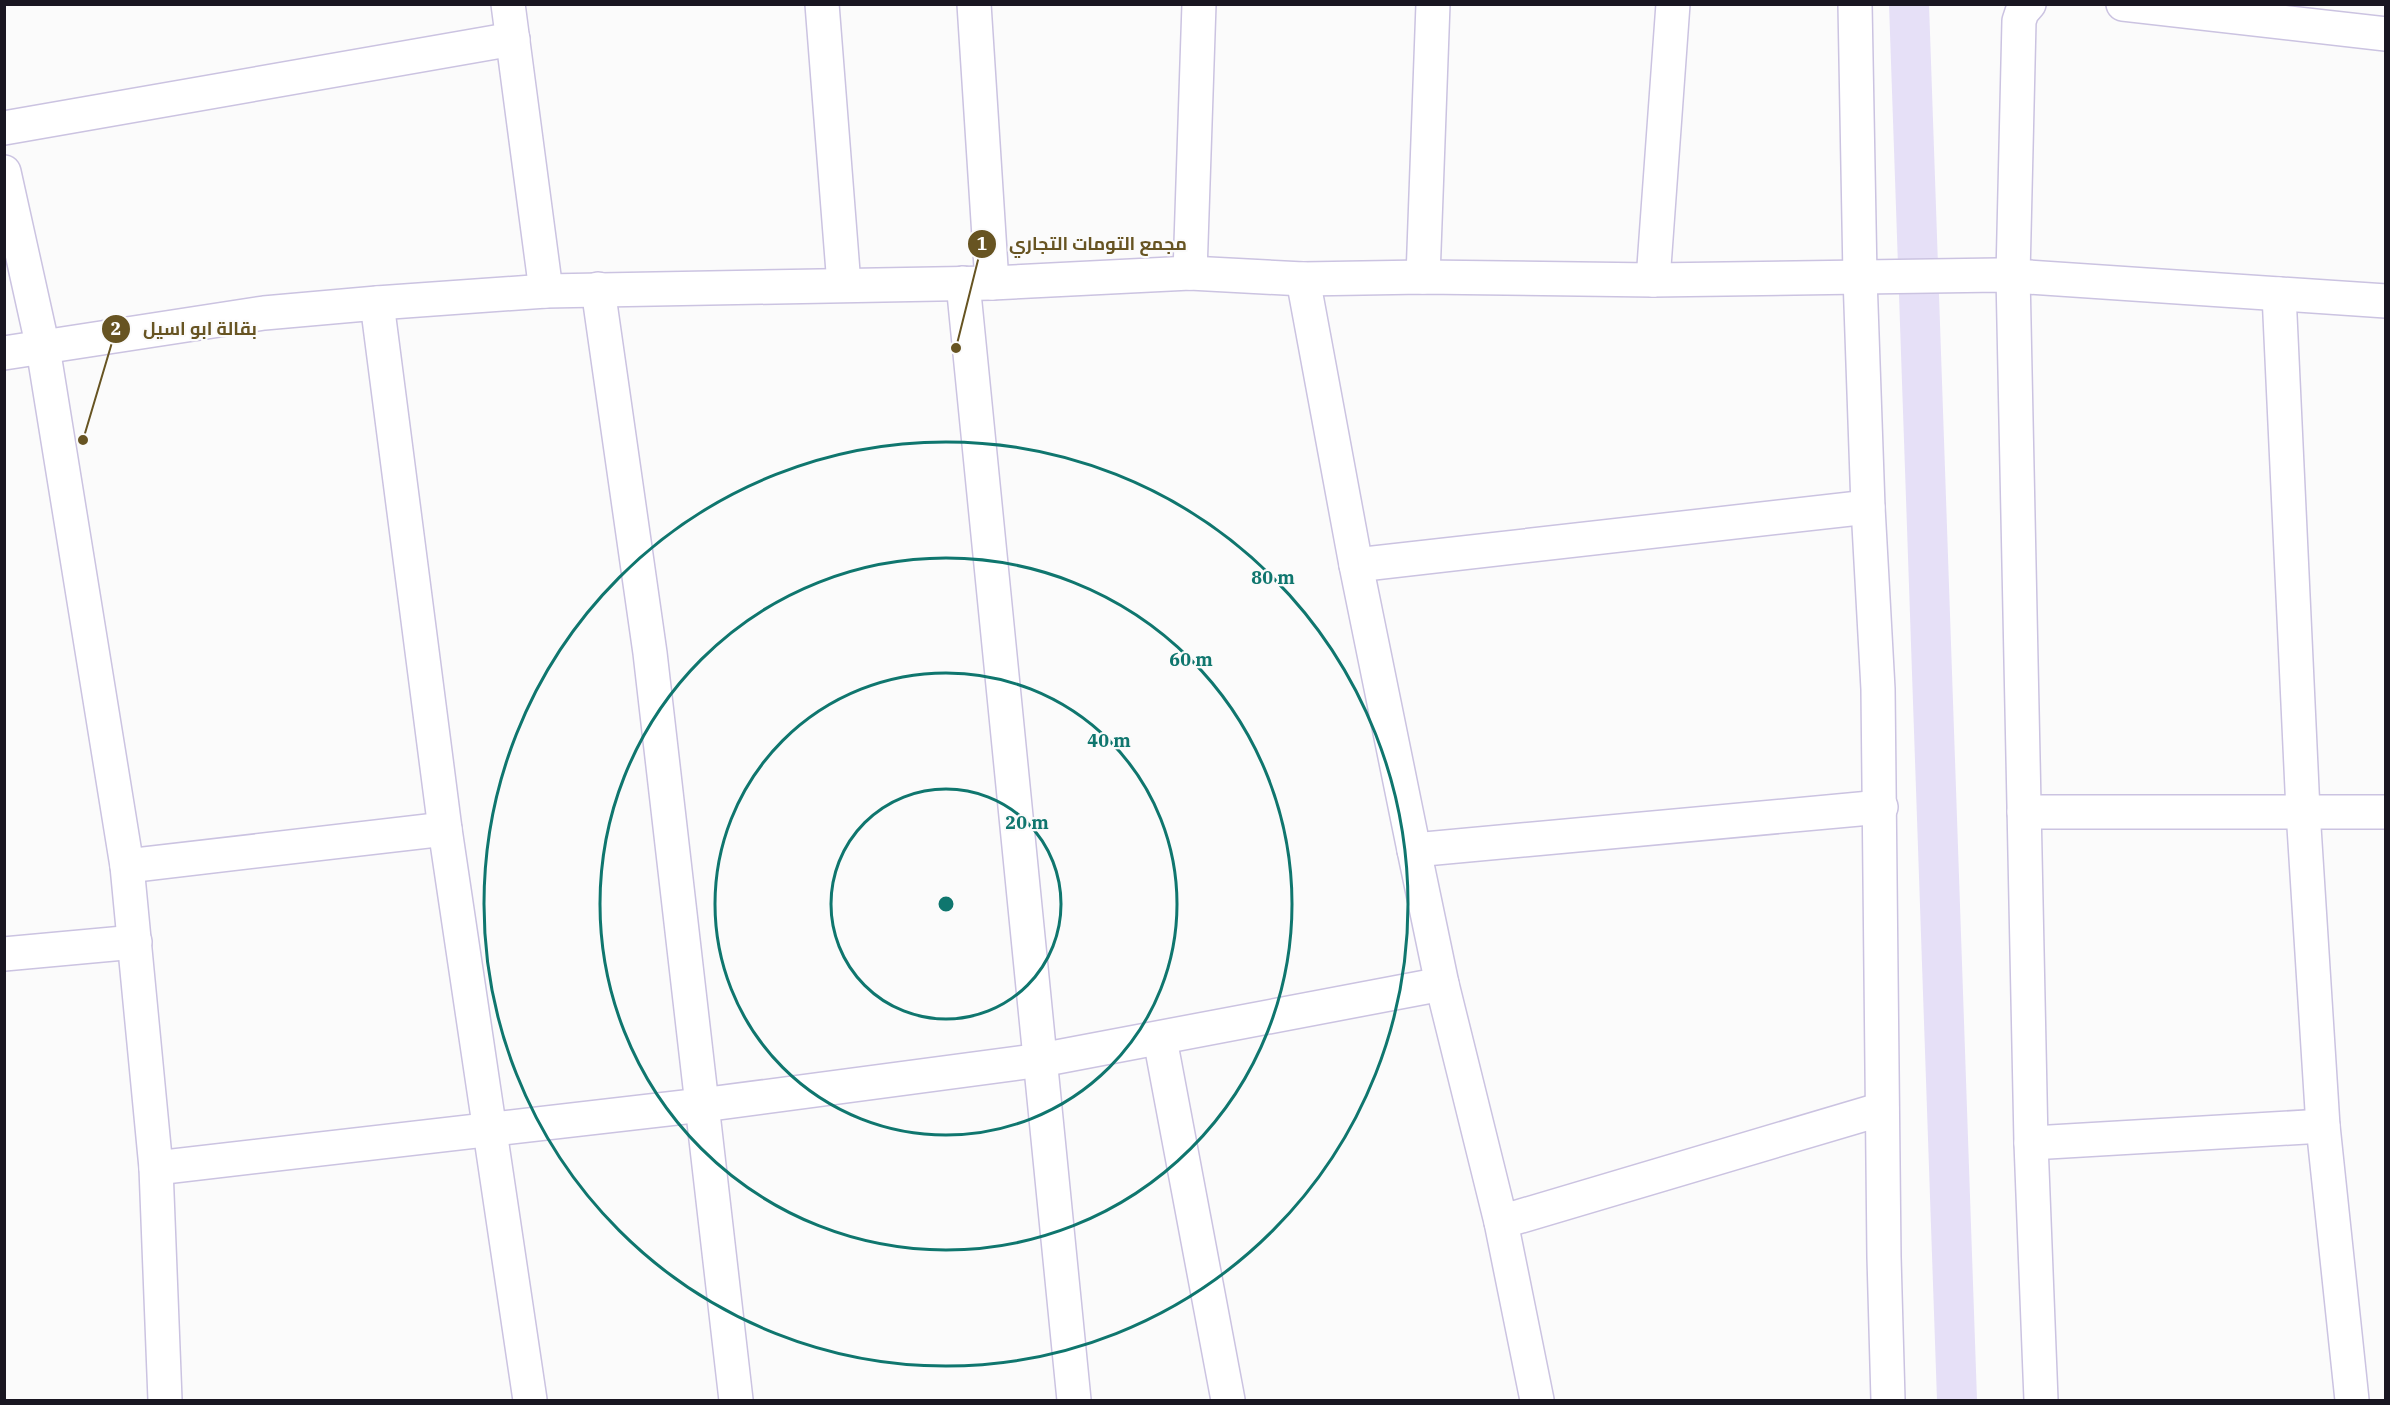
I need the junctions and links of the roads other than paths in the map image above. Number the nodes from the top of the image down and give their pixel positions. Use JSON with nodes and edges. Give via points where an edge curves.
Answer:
{"nodes":[{"id":1,"x":508,"y":4,"type":"edge"},
{"id":2,"x":822,"y":4,"type":"edge"},
{"id":3,"x":974,"y":4,"type":"edge"},
{"id":4,"x":1199,"y":4,"type":"edge"},
{"id":5,"x":1433,"y":4,"type":"edge"},
{"id":6,"x":1673,"y":4,"type":"edge"},
{"id":7,"x":1855,"y":4,"type":"edge"},
{"id":8,"x":2029,"y":4,"type":"edge"},
{"id":9,"x":2123,"y":4,"type":"edge"},
{"id":10,"x":2131,"y":5,"type":"edge"},
{"id":11,"x":2385,"y":34,"type":"edge"},
{"id":12,"x":513,"y":39,"type":"junction"},
{"id":13,"x":4,"y":128,"type":"edge"},
{"id":14,"x":4,"y":172,"type":"edge"},
{"id":15,"x":1190,"y":273,"type":"junction"},
{"id":16,"x":2006,"y":275,"type":"junction"},
{"id":17,"x":1423,"y":277,"type":"junction"},
{"id":18,"x":1869,"y":277,"type":"junction"},
{"id":19,"x":1303,"y":279,"type":"junction"},
{"id":20,"x":1653,"y":280,"type":"junction"},
{"id":21,"x":978,"y":283,"type":"junction"},
{"id":22,"x":844,"y":285,"type":"junction"},
{"id":23,"x":598,"y":289,"type":"junction"},
{"id":24,"x":546,"y":291,"type":"junction"},
{"id":25,"x":2279,"y":294,"type":"junction"},
{"id":26,"x":2385,"y":301,"type":"edge"},
{"id":27,"x":377,"y":303,"type":"junction"},
{"id":28,"x":43,"y":348,"type":"junction"},
{"id":29,"x":4,"y":354,"type":"edge"},
{"id":30,"x":1868,"y":507,"type":"junction"},
{"id":31,"x":1356,"y":565,"type":"junction"},
{"id":32,"x":1881,"y":807,"type":"junction"},
{"id":33,"x":2024,"y":812,"type":"junction"},
{"id":34,"x":2303,"y":812,"type":"junction"},
{"id":35,"x":2385,"y":812,"type":"edge"},
{"id":36,"x":445,"y":829,"type":"junction"},
{"id":37,"x":1414,"y":850,"type":"junction"},
{"id":38,"x":127,"y":866,"type":"junction"},
{"id":39,"x":135,"y":942,"type":"junction"},
{"id":40,"x":4,"y":954,"type":"edge"},
{"id":41,"x":1442,"y":984,"type":"junction"},
{"id":42,"x":1160,"y":1038,"type":"junction"},
{"id":43,"x":1041,"y":1060,"type":"junction"},
{"id":44,"x":702,"y":1105,"type":"junction"},
{"id":45,"x":1882,"y":1109,"type":"junction"},
{"id":46,"x":2323,"y":1126,"type":"junction"},
{"id":47,"x":489,"y":1128,"type":"junction"},
{"id":48,"x":2031,"y":1143,"type":"junction"},
{"id":49,"x":156,"y":1168,"type":"junction"},
{"id":50,"x":1501,"y":1222,"type":"junction"},
{"id":51,"x":165,"y":1401,"type":"edge"},
{"id":52,"x":530,"y":1401,"type":"edge"},
{"id":53,"x":736,"y":1401,"type":"edge"},
{"id":54,"x":1074,"y":1401,"type":"edge"},
{"id":55,"x":1228,"y":1401,"type":"edge"},
{"id":56,"x":1537,"y":1401,"type":"edge"},
{"id":57,"x":1888,"y":1401,"type":"edge"},
{"id":58,"x":2041,"y":1401,"type":"edge"},
{"id":59,"x":2352,"y":1401,"type":"edge"}],
"edges":[{"from":1,"to":12,"type":"street"},
{"from":2,"to":22,"type":"street"},
{"from":3,"to":21,"type":"street"},
{"from":4,"to":15,"type":"street"},
{"from":5,"to":17,"type":"street"},
{"from":6,"to":20,"type":"street"},
{"from":7,"to":18,"type":"street"},
{"from":8,"to":16,"type":"street","via":[[2019,21]]},
{"from":9,"to":10,"type":"street"},
{"from":10,"to":11,"type":"street"},
{"from":12,"to":13,"type":"street"},
{"from":12,"to":24,"type":"street"},
{"from":14,"to":28,"type":"street"},
{"from":15,"to":19,"type":"street"},
{"from":15,"to":21,"type":"street"},
{"from":16,"to":18,"type":"street"},
{"from":16,"to":25,"type":"street"},
{"from":16,"to":33,"type":"street"},
{"from":17,"to":19,"type":"street"},
{"from":17,"to":20,"type":"street"},
{"from":18,"to":20,"type":"street"},
{"from":18,"to":30,"type":"street"},
{"from":19,"to":31,"type":"street"},
{"from":21,"to":22,"type":"street"},
{"from":21,"to":43,"type":"street"},
{"from":22,"to":23,"type":"street"},
{"from":23,"to":24,"type":"street"},
{"from":23,"to":44,"type":"street","via":[[650,653]]},
{"from":24,"to":27,"type":"street"},
{"from":25,"to":26,"type":"street"},
{"from":25,"to":34,"type":"street"},
{"from":27,"to":28,"type":"street","via":[[264,313]]},
{"from":27,"to":36,"type":"street"},
{"from":28,"to":29,"type":"street"},
{"from":28,"to":38,"type":"street"},
{"from":30,"to":31,"type":"street"},
{"from":30,"to":32,"type":"street"},
{"from":31,"to":37,"type":"street"},
{"from":32,"to":37,"type":"street"},
{"from":32,"to":45,"type":"street"},
{"from":33,"to":34,"type":"street"},
{"from":33,"to":48,"type":"street"},
{"from":34,"to":35,"type":"street"},
{"from":34,"to":46,"type":"street"},
{"from":36,"to":38,"type":"street"},
{"from":36,"to":47,"type":"street"},
{"from":37,"to":41,"type":"street"},
{"from":38,"to":39,"type":"street"},
{"from":39,"to":40,"type":"street"},
{"from":39,"to":49,"type":"street"},
{"from":41,"to":42,"type":"street"},
{"from":41,"to":50,"type":"street"},
{"from":42,"to":43,"type":"street"},
{"from":42,"to":55,"type":"street"},
{"from":43,"to":44,"type":"street"},
{"from":43,"to":54,"type":"street"},
{"from":44,"to":47,"type":"street"},
{"from":44,"to":53,"type":"street"},
{"from":45,"to":50,"type":"street"},
{"from":45,"to":57,"type":"street"},
{"from":46,"to":48,"type":"street"},
{"from":46,"to":59,"type":"street"},
{"from":47,"to":49,"type":"street"},
{"from":47,"to":52,"type":"street"},
{"from":48,"to":58,"type":"street"},
{"from":49,"to":51,"type":"street"},
{"from":50,"to":56,"type":"street"}]}
